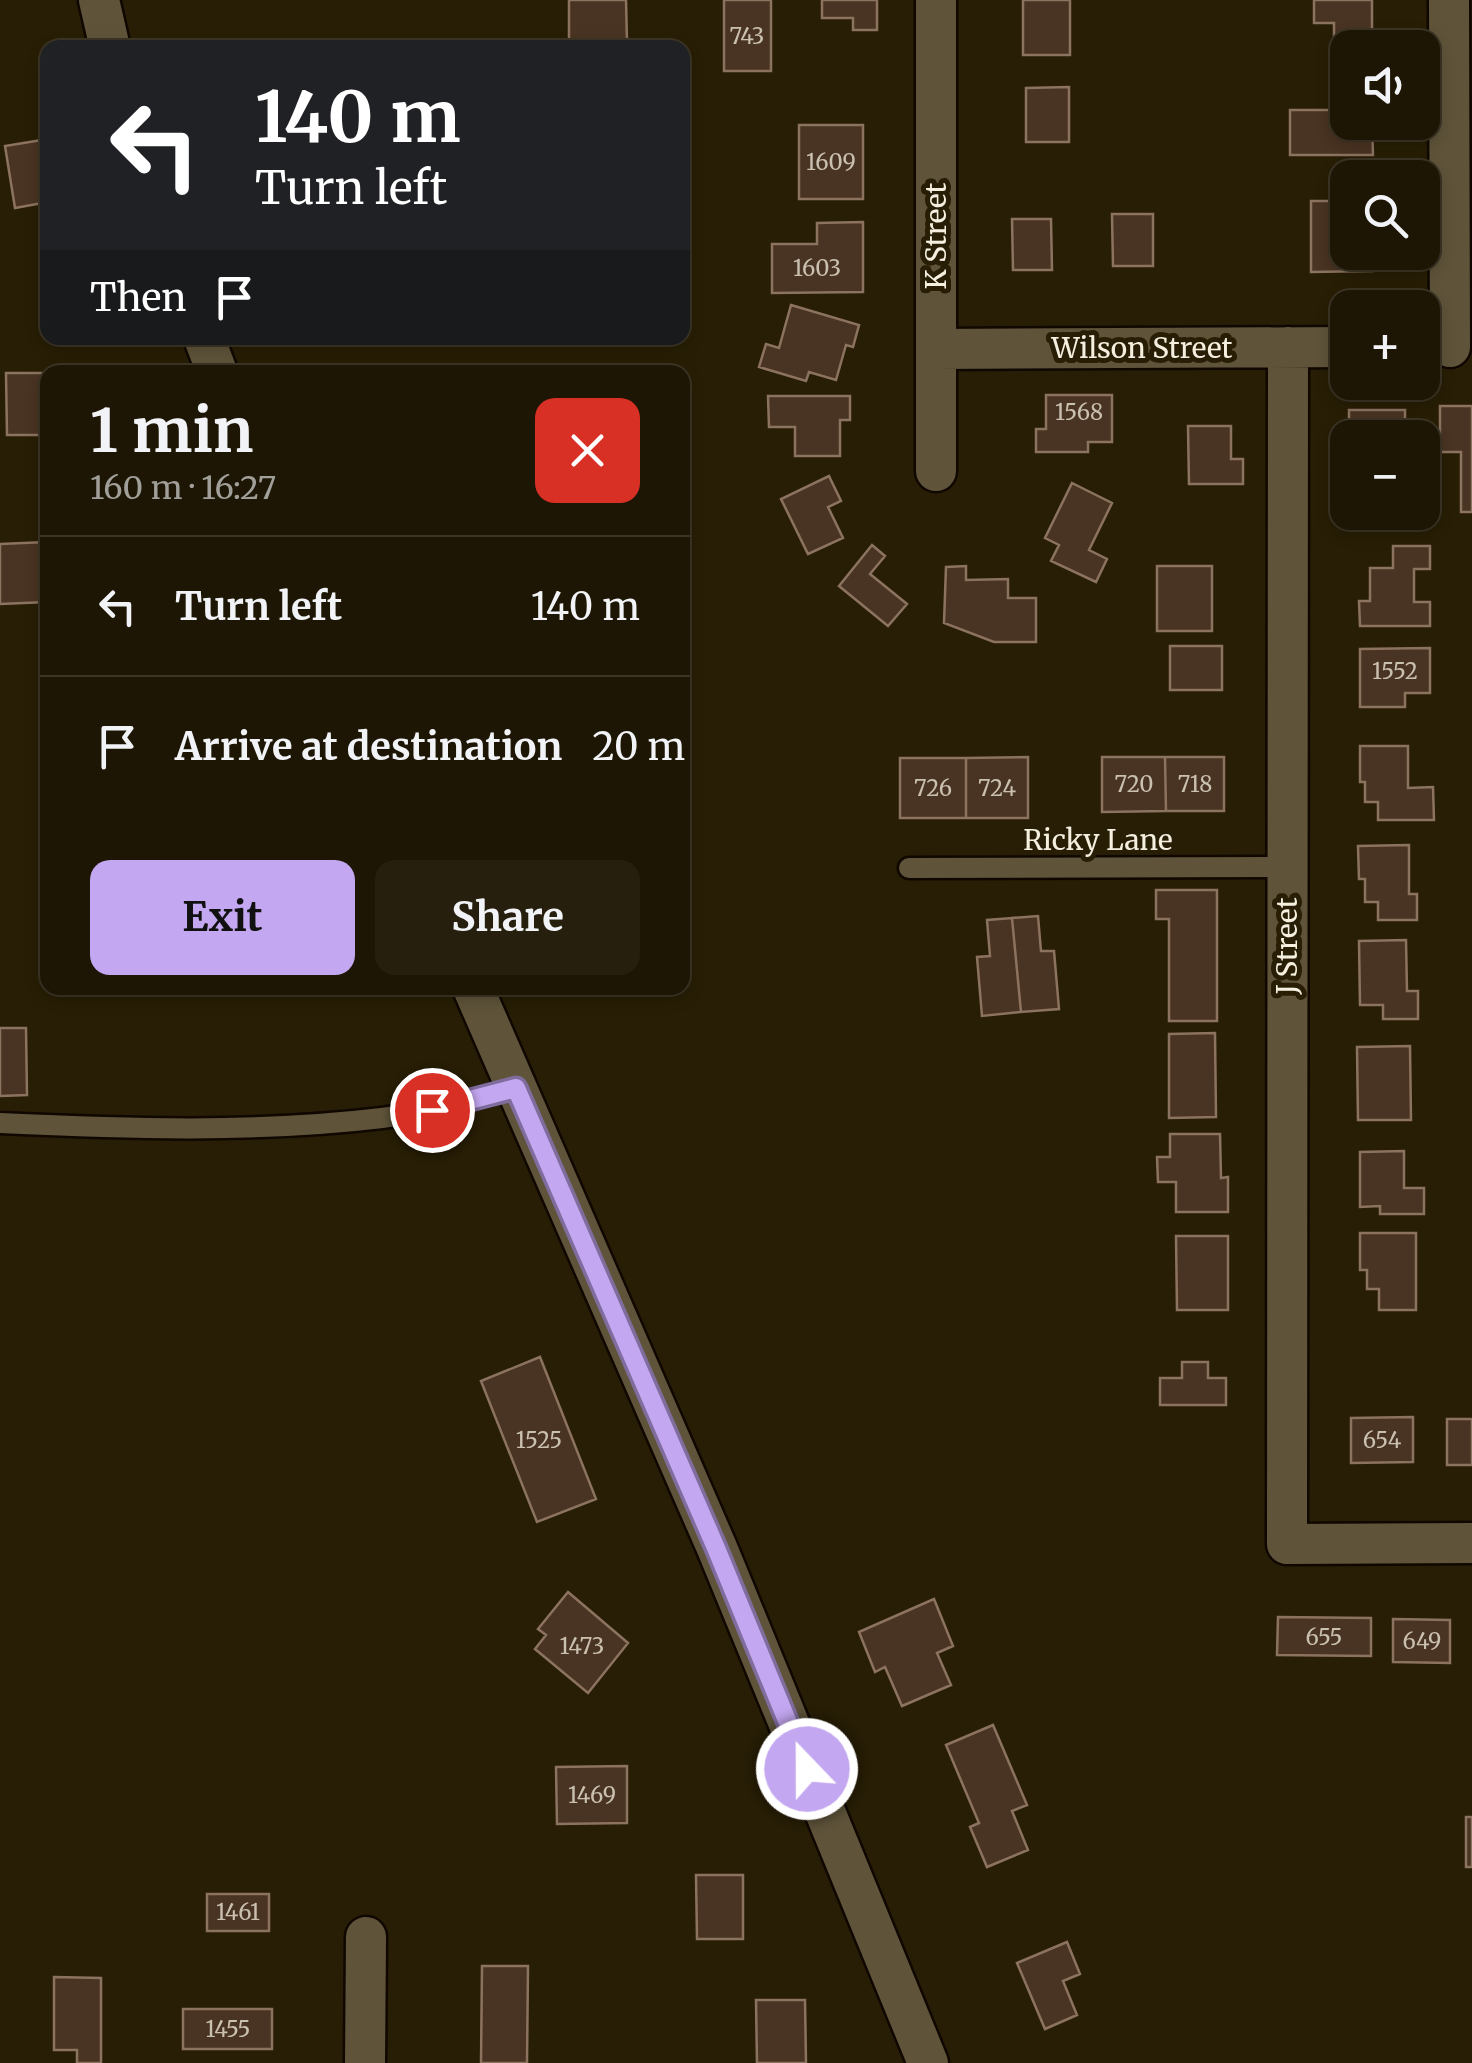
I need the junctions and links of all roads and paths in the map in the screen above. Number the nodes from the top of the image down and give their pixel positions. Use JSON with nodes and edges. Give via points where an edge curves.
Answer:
{"nodes":[{"id":1,"x":99,"y":0,"type":"edge"},
{"id":2,"x":936,"y":0,"type":"edge"},
{"id":3,"x":1449,"y":0,"type":"edge"},
{"id":4,"x":108,"y":40,"type":"edge"},
{"id":5,"x":1288,"y":347,"type":"junction"},
{"id":6,"x":1330,"y":347,"type":"edge"},
{"id":7,"x":1448,"y":347,"type":"edge"},
{"id":8,"x":936,"y":349,"type":"junction"},
{"id":9,"x":936,"y":471,"type":"dead end"},
{"id":10,"x":1288,"y":866,"type":"junction"},
{"id":11,"x":909,"y":868,"type":"dead end"},
{"id":12,"x":476,"y":995,"type":"edge"},
{"id":13,"x":516,"y":1088,"type":"junction"},
{"id":14,"x":0,"y":1123,"type":"edge"},
{"id":15,"x":1472,"y":1543,"type":"edge"},
{"id":16,"x":366,"y":1937,"type":"dead end"},
{"id":17,"x":365,"y":2063,"type":"edge"},
{"id":18,"x":928,"y":2063,"type":"edge"}],
"edges":[{"from":1,"to":4,"type":"street"},
{"from":2,"to":8,"type":"street","name":"K Street"},
{"from":3,"to":7,"type":"street"},
{"from":5,"to":6,"type":"street","name":"Wilson Street"},
{"from":5,"to":8,"type":"street","name":"Wilson Street"},
{"from":5,"to":10,"type":"street","name":"J Street"},
{"from":8,"to":9,"type":"street","name":"K Street"},
{"from":10,"to":11,"type":"lane","name":"Ricky Lane"},
{"from":10,"to":15,"type":"street","name":"J Street","via":[[1287,1544]]},
{"from":12,"to":13,"type":"street"},
{"from":13,"to":14,"type":"lane","via":[[432,1110],[313,1123]]},
{"from":13,"to":18,"type":"street","via":[[724,1567]]},
{"from":16,"to":17,"type":"street"}]}
